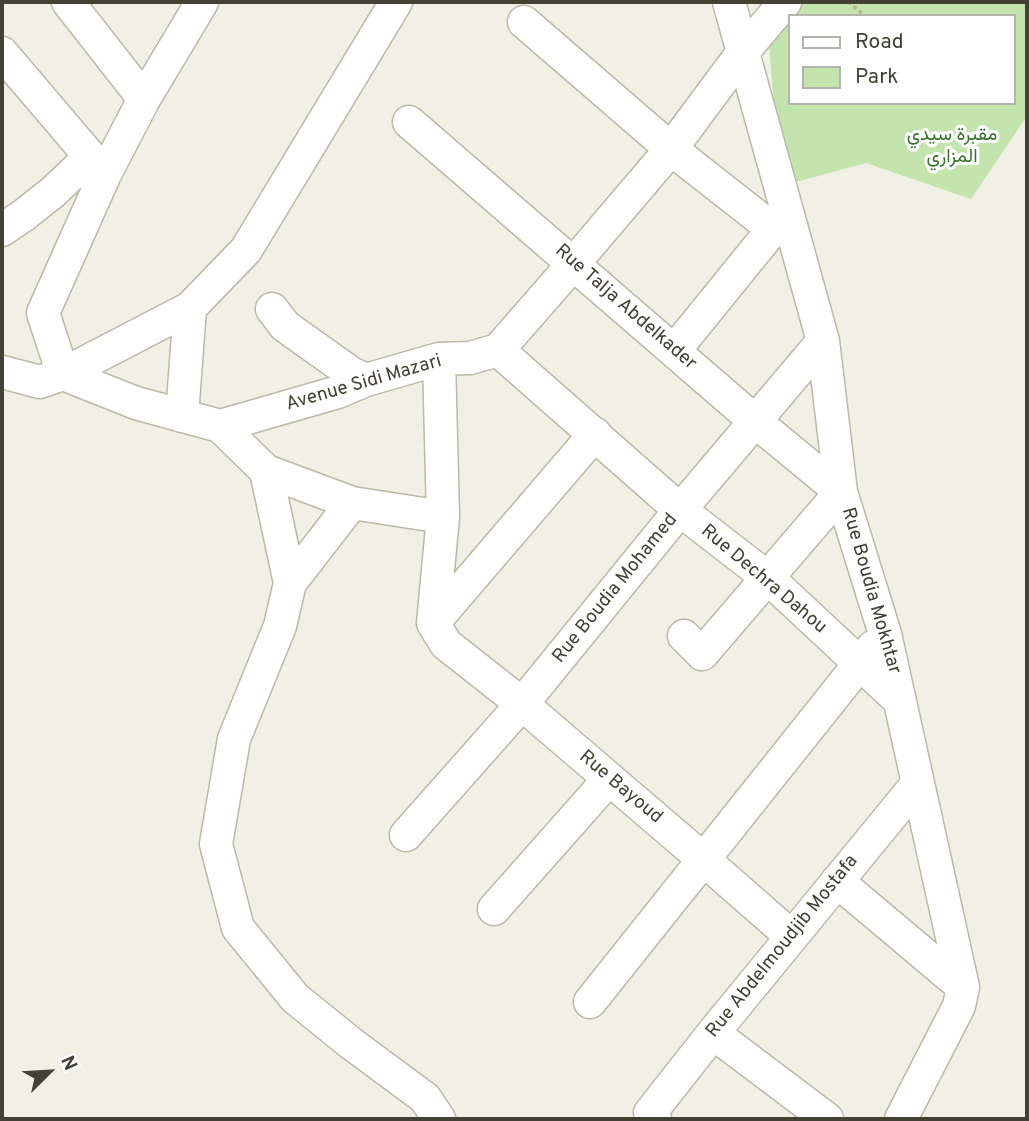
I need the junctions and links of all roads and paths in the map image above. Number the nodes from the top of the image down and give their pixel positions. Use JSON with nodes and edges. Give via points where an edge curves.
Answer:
{"nodes":[{"id":1,"x":68,"y":2,"type":"edge"},
{"id":2,"x":396,"y":2,"type":"edge"},
{"id":3,"x":729,"y":2,"type":"edge"},
{"id":4,"x":754,"y":2,"type":"edge"},
{"id":5,"x":785,"y":2,"type":"edge"},
{"id":6,"x":848,"y":2,"type":"edge"},
{"id":7,"x":193,"y":6,"type":"edge"},
{"id":8,"x":863,"y":14,"type":"edge"},
{"id":9,"x":524,"y":22,"type":"dead end"},
{"id":10,"x":743,"y":52,"type":"junction"},
{"id":11,"x":2,"y":54,"type":"edge"},
{"id":12,"x":144,"y":99,"type":"junction"},
{"id":13,"x":409,"y":122,"type":"dead end"},
{"id":14,"x":671,"y":149,"type":"junction"},
{"id":15,"x":97,"y":165,"type":"junction"},
{"id":16,"x":781,"y":221,"type":"junction"},
{"id":17,"x":2,"y":230,"type":"edge"},
{"id":18,"x":574,"y":263,"type":"junction"},
{"id":19,"x":190,"y":308,"type":"junction"},
{"id":20,"x":272,"y":309,"type":"dead end"},
{"id":21,"x":823,"y":341,"type":"junction"},
{"id":22,"x":498,"y":350,"type":"junction"},
{"id":23,"x":674,"y":351,"type":"junction"},
{"id":24,"x":439,"y":359,"type":"junction"},
{"id":25,"x":2,"y":372,"type":"edge"},
{"id":26,"x":63,"y":374,"type":"junction"},
{"id":27,"x":366,"y":380,"type":"junction"},
{"id":28,"x":182,"y":416,"type":"junction"},
{"id":29,"x":756,"y":422,"type":"junction"},
{"id":30,"x":220,"y":426,"type":"junction"},
{"id":31,"x":595,"y":434,"type":"junction"},
{"id":32,"x":265,"y":471,"type":"junction"},
{"id":33,"x":841,"y":492,"type":"junction"},
{"id":34,"x":352,"y":503,"type":"junction"},
{"id":35,"x":680,"y":510,"type":"junction"},
{"id":36,"x":443,"y":517,"type":"junction"},
{"id":37,"x":768,"y":578,"type":"junction"},
{"id":38,"x":290,"y":583,"type":"junction"},
{"id":39,"x":440,"y":634,"type":"junction"},
{"id":40,"x":885,"y":634,"type":"junction"},
{"id":41,"x":684,"y":636,"type":"dead end"},
{"id":42,"x":859,"y":663,"type":"junction"},
{"id":43,"x":900,"y":701,"type":"junction"},
{"id":44,"x":522,"y":704,"type":"junction"},
{"id":45,"x":609,"y":779,"type":"junction"},
{"id":46,"x":919,"y":783,"type":"junction"},
{"id":47,"x":406,"y":835,"type":"dead end"},
{"id":48,"x":703,"y":859,"type":"junction"},
{"id":49,"x":837,"y":881,"type":"junction"},
{"id":50,"x":494,"y":909,"type":"dead end"},
{"id":51,"x":792,"y":937,"type":"junction"},
{"id":52,"x":963,"y":987,"type":"junction"},
{"id":53,"x":590,"y":1002,"type":"dead end"},
{"id":54,"x":713,"y":1032,"type":"junction"},
{"id":55,"x":653,"y":1116,"type":"edge"},
{"id":56,"x":439,"y":1119,"type":"edge"},
{"id":57,"x":827,"y":1119,"type":"edge"},
{"id":58,"x":901,"y":1119,"type":"edge"}],
"edges":[{"from":1,"to":12,"type":"street"},
{"from":2,"to":19,"type":"street","via":[[246,250]]},
{"from":3,"to":10,"type":"street","name":"Rue Boudia Mokhtar"},
{"from":4,"to":10,"type":"street"},
{"from":5,"to":10,"type":"street"},
{"from":6,"to":8,"type":"path"},
{"from":7,"to":12,"type":"street"},
{"from":9,"to":14,"type":"street"},
{"from":10,"to":14,"type":"street"},
{"from":10,"to":16,"type":"street","name":"Rue Boudia Mokhtar"},
{"from":11,"to":15,"type":"street"},
{"from":12,"to":15,"type":"street"},
{"from":13,"to":18,"type":"street","name":"Rue Talja Abdelkader"},
{"from":14,"to":16,"type":"street"},
{"from":14,"to":18,"type":"street"},
{"from":15,"to":17,"type":"street"},
{"from":15,"to":26,"type":"street","via":[[43,313]]},
{"from":16,"to":21,"type":"street","name":"Rue Boudia Mokhtar"},
{"from":16,"to":23,"type":"street"},
{"from":18,"to":22,"type":"street"},
{"from":18,"to":23,"type":"street","name":"Rue Talja Abdelkader"},
{"from":19,"to":26,"type":"street"},
{"from":19,"to":28,"type":"street"},
{"from":20,"to":27,"type":"street","via":[[285,326]]},
{"from":21,"to":29,"type":"street","name":"Rue Boudia Mohamed"},
{"from":21,"to":33,"type":"street","name":"Rue Boudia Mokhtar"},
{"from":22,"to":24,"type":"street","name":"Avenue Sidi Mazari","via":[[470,359]]},
{"from":22,"to":31,"type":"street","name":"Rue Dechra Dahou"},
{"from":23,"to":29,"type":"street","name":"Rue Talja Abdelkader"},
{"from":24,"to":27,"type":"street","name":"Avenue Sidi Mazari"},
{"from":24,"to":36,"type":"street"},
{"from":25,"to":26,"type":"street","via":[[40,382]]},
{"from":26,"to":28,"type":"street"},
{"from":27,"to":30,"type":"street","name":"Avenue Sidi Mazari"},
{"from":28,"to":30,"type":"street"},
{"from":29,"to":33,"type":"street","name":"Rue Talja Abdelkader"},
{"from":29,"to":35,"type":"street","name":"Rue Boudia Mohamed"},
{"from":30,"to":32,"type":"street"},
{"from":31,"to":35,"type":"street","name":"Rue Dechra Dahou"},
{"from":31,"to":39,"type":"street"},
{"from":32,"to":34,"type":"street"},
{"from":32,"to":38,"type":"street"},
{"from":33,"to":37,"type":"street"},
{"from":33,"to":40,"type":"street","name":"Rue Boudia Mokhtar"},
{"from":34,"to":36,"type":"street"},
{"from":34,"to":38,"type":"street"},
{"from":35,"to":37,"type":"street","name":"Rue Dechra Dahou"},
{"from":35,"to":44,"type":"street","name":"Rue Boudia Mohamed"},
{"from":36,"to":39,"type":"street"},
{"from":37,"to":41,"type":"street","via":[[702,654]]},
{"from":37,"to":42,"type":"street","name":"Rue Dechra Dahou"},
{"from":38,"to":56,"type":"street","via":[[281,626],[234,739],[216,845],[238,928],[295,998],[425,1098]]},
{"from":39,"to":44,"type":"street","name":"Rue Bayoud"},
{"from":40,"to":42,"type":"street"},
{"from":40,"to":43,"type":"street","name":"Rue Boudia Mokhtar"},
{"from":42,"to":43,"type":"street","name":"Rue Dechra Dahou"},
{"from":42,"to":48,"type":"street"},
{"from":43,"to":46,"type":"street","name":"Rue Boudia Mokhtar"},
{"from":44,"to":45,"type":"street","name":"Rue Bayoud"},
{"from":44,"to":47,"type":"street","name":"Rue Boudia Mohamed"},
{"from":45,"to":48,"type":"street","name":"Rue Bayoud"},
{"from":45,"to":50,"type":"street"},
{"from":46,"to":49,"type":"street","name":"Rue Abdelmoudjib Mostafa"},
{"from":46,"to":52,"type":"street","name":"Rue Boudia Mokhtar"},
{"from":48,"to":51,"type":"street","name":"Rue Bayoud"},
{"from":48,"to":53,"type":"street"},
{"from":49,"to":51,"type":"street","name":"Rue Abdelmoudjib Mostafa"},
{"from":49,"to":52,"type":"street"},
{"from":51,"to":54,"type":"street","name":"Rue Abdelmoudjib Mostafa"},
{"from":52,"to":58,"type":"street","via":[[959,1006]]},
{"from":54,"to":55,"type":"street","name":"Rue Abdelmoudjib Mostafa"},
{"from":54,"to":57,"type":"street"}]}
